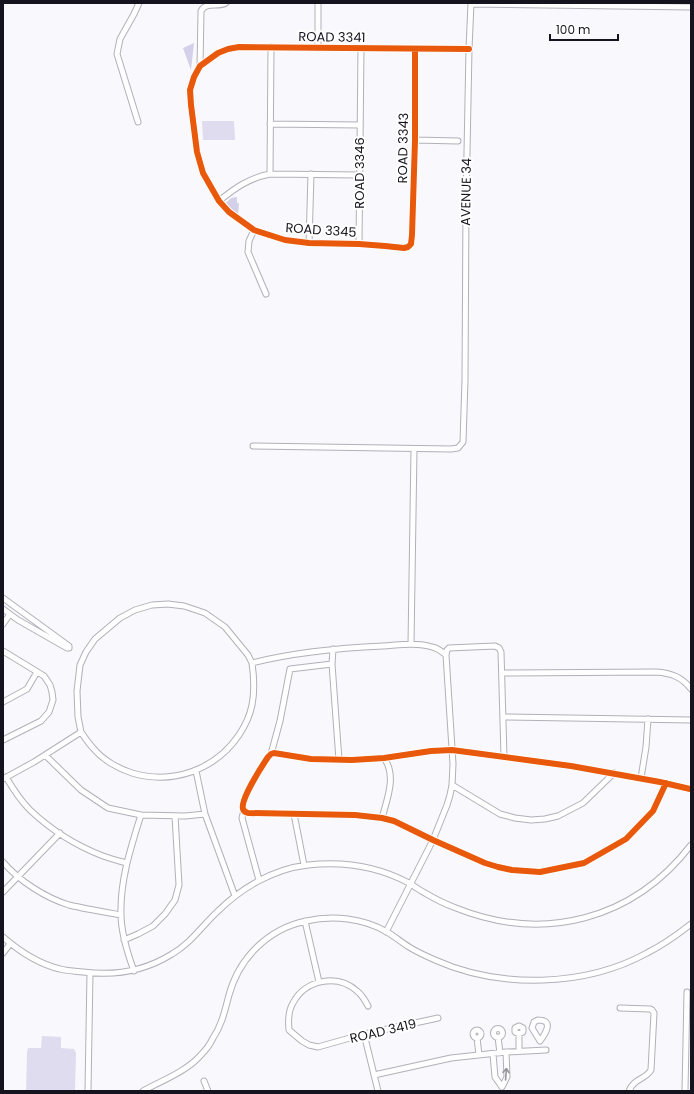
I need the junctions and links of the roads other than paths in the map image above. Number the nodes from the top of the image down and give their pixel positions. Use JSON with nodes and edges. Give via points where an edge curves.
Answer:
{"nodes":[{"id":1,"x":139,"y":3,"type":"edge"},
{"id":2,"x":226,"y":3,"type":"edge"},
{"id":3,"x":318,"y":3,"type":"edge"},
{"id":4,"x":471,"y":4,"type":"edge"},
{"id":5,"x":691,"y":7,"type":"edge"},
{"id":6,"x":271,"y":47,"type":"junction"},
{"id":7,"x":318,"y":48,"type":"junction"},
{"id":8,"x":361,"y":48,"type":"junction"},
{"id":9,"x":415,"y":49,"type":"junction"},
{"id":10,"x":468,"y":49,"type":"junction"},
{"id":11,"x":200,"y":66,"type":"junction"},
{"id":12,"x":138,"y":122,"type":"dead end"},
{"id":13,"x":270,"y":124,"type":"junction"},
{"id":14,"x":360,"y":125,"type":"junction"},
{"id":15,"x":415,"y":140,"type":"junction"},
{"id":16,"x":458,"y":141,"type":"dead end"},
{"id":17,"x":270,"y":174,"type":"junction"},
{"id":18,"x":311,"y":174,"type":"junction"},
{"id":19,"x":359,"y":175,"type":"junction"},
{"id":20,"x":219,"y":201,"type":"junction"},
{"id":21,"x":254,"y":230,"type":"junction"},
{"id":22,"x":309,"y":243,"type":"junction"},
{"id":23,"x":359,"y":244,"type":"junction"},
{"id":24,"x":408,"y":247,"type":"joint"},
{"id":25,"x":266,"y":294,"type":"dead end"},
{"id":26,"x":253,"y":446,"type":"dead end"},
{"id":27,"x":414,"y":449,"type":"junction"},
{"id":28,"x":3,"y":598,"type":"edge"},
{"id":29,"x":3,"y":609,"type":"edge"},
{"id":30,"x":10,"y":614,"type":"junction"},
{"id":31,"x":3,"y":624,"type":"edge"},
{"id":32,"x":411,"y":644,"type":"junction"},
{"id":33,"x":333,"y":649,"type":"junction"},
{"id":34,"x":3,"y":652,"type":"edge"},
{"id":35,"x":446,"y":655,"type":"junction"},
{"id":36,"x":252,"y":663,"type":"junction"},
{"id":37,"x":332,"y":664,"type":"junction"},
{"id":38,"x":37,"y":672,"type":"junction"},
{"id":39,"x":502,"y":674,"type":"junction"},
{"id":40,"x":691,"y":689,"type":"edge"},
{"id":41,"x":3,"y":702,"type":"edge"},
{"id":42,"x":503,"y":717,"type":"junction"},
{"id":43,"x":648,"y":719,"type":"junction"},
{"id":44,"x":691,"y":720,"type":"edge"},
{"id":45,"x":81,"y":732,"type":"junction"},
{"id":46,"x":3,"y":740,"type":"edge"},
{"id":47,"x":452,"y":750,"type":"junction"},
{"id":48,"x":271,"y":754,"type":"junction"},
{"id":49,"x":45,"y":755,"type":"junction"},
{"id":50,"x":504,"y":757,"type":"junction"},
{"id":51,"x":384,"y":758,"type":"junction"},
{"id":52,"x":339,"y":760,"type":"junction"},
{"id":53,"x":196,"y":771,"type":"junction"},
{"id":54,"x":614,"y":773,"type":"junction"},
{"id":55,"x":4,"y":778,"type":"edge"},
{"id":56,"x":641,"y":778,"type":"junction"},
{"id":57,"x":666,"y":783,"type":"junction"},
{"id":58,"x":452,"y":785,"type":"junction"},
{"id":59,"x":691,"y":788,"type":"edge"},
{"id":60,"x":244,"y":810,"type":"junction"},
{"id":61,"x":205,"y":814,"type":"junction"},
{"id":62,"x":294,"y":814,"type":"junction"},
{"id":63,"x":140,"y":815,"type":"junction"},
{"id":64,"x":175,"y":816,"type":"junction"},
{"id":65,"x":382,"y":818,"type":"junction"},
{"id":66,"x":60,"y":833,"type":"junction"},
{"id":67,"x":433,"y":840,"type":"junction"},
{"id":68,"x":691,"y":845,"type":"edge"},
{"id":69,"x":3,"y":862,"type":"edge"},
{"id":70,"x":127,"y":863,"type":"junction"},
{"id":71,"x":304,"y":865,"type":"junction"},
{"id":72,"x":18,"y":877,"type":"junction"},
{"id":73,"x":259,"y":880,"type":"junction"},
{"id":74,"x":411,"y":884,"type":"junction"},
{"id":75,"x":3,"y":892,"type":"edge"},
{"id":76,"x":235,"y":896,"type":"junction"},
{"id":77,"x":121,"y":915,"type":"junction"},
{"id":78,"x":305,"y":921,"type":"junction"},
{"id":79,"x":691,"y":924,"type":"edge"},
{"id":80,"x":386,"y":932,"type":"junction"},
{"id":81,"x":3,"y":937,"type":"edge"},
{"id":82,"x":124,"y":940,"type":"junction"},
{"id":83,"x":10,"y":944,"type":"junction"},
{"id":84,"x":3,"y":953,"type":"edge"},
{"id":85,"x":134,"y":971,"type":"junction"},
{"id":86,"x":90,"y":973,"type":"junction"},
{"id":87,"x":319,"y":982,"type":"junction"},
{"id":88,"x":687,"y":992,"type":"dead end"},
{"id":89,"x":368,"y":1006,"type":"dead end"},
{"id":90,"x":620,"y":1008,"type":"dead end"},
{"id":91,"x":438,"y":1018,"type":"dead end"},
{"id":92,"x":364,"y":1034,"type":"junction"},
{"id":93,"x":519,"y":1034,"type":"dead end"},
{"id":94,"x":498,"y":1037,"type":"dead end"},
{"id":95,"x":478,"y":1038,"type":"dead end"},
{"id":96,"x":540,"y":1041,"type":"dead end"},
{"id":97,"x":540,"y":1050,"type":"junction"},
{"id":98,"x":546,"y":1050,"type":"dead end"},
{"id":99,"x":519,"y":1051,"type":"junction"},
{"id":100,"x":506,"y":1052,"type":"junction"},
{"id":101,"x":500,"y":1053,"type":"junction"},
{"id":102,"x":493,"y":1054,"type":"junction"},
{"id":103,"x":479,"y":1055,"type":"junction"},
{"id":104,"x":374,"y":1075,"type":"junction"},
{"id":105,"x":204,"y":1081,"type":"dead end"},
{"id":106,"x":503,"y":1089,"type":"edge"},
{"id":107,"x":206,"y":1090,"type":"edge"},
{"id":108,"x":88,"y":1091,"type":"edge"},
{"id":109,"x":143,"y":1091,"type":"edge"},
{"id":110,"x":378,"y":1091,"type":"edge"},
{"id":111,"x":629,"y":1091,"type":"edge"},
{"id":112,"x":686,"y":1091,"type":"edge"}],
"edges":[{"from":1,"to":12,"type":"street","via":[[120,39],[117,54]]},
{"from":2,"to":11,"type":"street","via":[[208,5],[200,13]]},
{"from":3,"to":7,"type":"street"},
{"from":4,"to":5,"type":"street"},
{"from":4,"to":10,"type":"street","name":"AVENUE 34"},
{"from":6,"to":7,"type":"street","name":"ROAD 3341"},
{"from":6,"to":11,"type":"street","name":"ROAD 3341","via":[[228,49]]},
{"from":6,"to":13,"type":"street"},
{"from":7,"to":8,"type":"street","name":"ROAD 3341"},
{"from":8,"to":9,"type":"street","name":"ROAD 3341"},
{"from":8,"to":14,"type":"street","name":"ROAD 3346"},
{"from":9,"to":10,"type":"street","name":"ROAD 3341"},
{"from":9,"to":15,"type":"street","name":"ROAD 3343"},
{"from":10,"to":27,"type":"street","name":"AVENUE 34","via":[[464,438],[462,445],[455,449]]},
{"from":11,"to":20,"type":"street","name":"ROAD 3345","via":[[190,90],[197,152],[202,173]]},
{"from":13,"to":14,"type":"street","name":"ROAD 3346"},
{"from":13,"to":17,"type":"street"},
{"from":14,"to":19,"type":"street","name":"ROAD 3346"},
{"from":15,"to":16,"type":"street"},
{"from":15,"to":24,"type":"street","name":"ROAD 3343","via":[[412,240]]},
{"from":17,"to":18,"type":"street"},
{"from":17,"to":20,"type":"street","via":[[248,180]]},
{"from":18,"to":19,"type":"street"},
{"from":18,"to":22,"type":"street"},
{"from":19,"to":23,"type":"street","name":"ROAD 3346"},
{"from":20,"to":21,"type":"street","name":"ROAD 3345","via":[[229,212]]},
{"from":21,"to":22,"type":"street","name":"ROAD 3345","via":[[284,240]]},
{"from":21,"to":25,"type":"street","via":[[248,252]]},
{"from":22,"to":23,"type":"street","name":"ROAD 3345"},
{"from":23,"to":24,"type":"street","name":"ROAD 3345"},
{"from":26,"to":27,"type":"street"},
{"from":27,"to":32,"type":"street"},
{"from":28,"to":30,"type":"street","via":[[69,648]]},
{"from":29,"to":30,"type":"street"},
{"from":30,"to":31,"type":"street"},
{"from":32,"to":33,"type":"street"},
{"from":32,"to":35,"type":"street","via":[[431,646]]},
{"from":33,"to":36,"type":"street"},
{"from":33,"to":37,"type":"street"},
{"from":34,"to":38,"type":"street"},
{"from":35,"to":39,"type":"street","via":[[447,650],[452,648],[497,647],[502,654]]},
{"from":35,"to":47,"type":"street"},
{"from":36,"to":45,"type":"street","via":[[225,627],[205,613],[168,604],[135,610],[120,618],[95,639],[80,665],[77,691]]},
{"from":36,"to":53,"type":"street","via":[[252,706],[244,727],[232,745],[216,760]]},
{"from":37,"to":48,"type":"street","via":[[290,669]]},
{"from":37,"to":52,"type":"street"},
{"from":38,"to":41,"type":"street","via":[[27,689]]},
{"from":38,"to":46,"type":"street","via":[[46,679],[51,688],[53,700],[49,712],[38,723]]},
{"from":39,"to":40,"type":"street","via":[[656,672],[676,676]]},
{"from":39,"to":42,"type":"street"},
{"from":42,"to":43,"type":"street"},
{"from":42,"to":50,"type":"street"},
{"from":43,"to":44,"type":"street"},
{"from":43,"to":56,"type":"street"},
{"from":45,"to":49,"type":"street"},
{"from":45,"to":53,"type":"street","via":[[94,750],[131,773],[153,777],[175,776]]},
{"from":47,"to":50,"type":"street"},
{"from":47,"to":51,"type":"street"},
{"from":47,"to":58,"type":"street"},
{"from":48,"to":52,"type":"street"},
{"from":48,"to":60,"type":"street","via":[[248,790],[243,804]]},
{"from":49,"to":55,"type":"street"},
{"from":49,"to":63,"type":"street","via":[[81,790],[108,808]]},
{"from":50,"to":54,"type":"street"},
{"from":51,"to":52,"type":"street"},
{"from":51,"to":65,"type":"street","via":[[390,768],[391,777]]},
{"from":53,"to":61,"type":"street"},
{"from":54,"to":56,"type":"street"},
{"from":54,"to":58,"type":"street","via":[[583,803],[558,816],[545,819],[531,820],[500,814]]},
{"from":55,"to":66,"type":"street","via":[[29,809]]},
{"from":56,"to":57,"type":"street"},
{"from":57,"to":59,"type":"street"},
{"from":57,"to":67,"type":"street","via":[[653,811],[626,839],[584,863],[540,872],[512,870],[485,863]]},
{"from":58,"to":67,"type":"street"},
{"from":60,"to":62,"type":"street","via":[[248,813]]},
{"from":60,"to":73,"type":"street","via":[[242,818]]},
{"from":61,"to":64,"type":"street"},
{"from":61,"to":76,"type":"street"},
{"from":62,"to":65,"type":"street"},
{"from":62,"to":71,"type":"street"},
{"from":63,"to":64,"type":"street"},
{"from":63,"to":70,"type":"street"},
{"from":64,"to":82,"type":"street","via":[[179,885],[175,900],[153,926]]},
{"from":65,"to":67,"type":"street"},
{"from":66,"to":70,"type":"street","via":[[92,851]]},
{"from":66,"to":72,"type":"street"},
{"from":67,"to":74,"type":"street"},
{"from":68,"to":74,"type":"street","via":[[666,872],[631,898],[594,915],[557,924],[525,924],[481,917],[447,904]]},
{"from":69,"to":72,"type":"street"},
{"from":70,"to":77,"type":"street","via":[[123,879]]},
{"from":71,"to":73,"type":"street"},
{"from":71,"to":74,"type":"street","via":[[359,865]]},
{"from":72,"to":75,"type":"street"},
{"from":72,"to":77,"type":"street","via":[[68,904]]},
{"from":73,"to":76,"type":"street"},
{"from":74,"to":80,"type":"street"},
{"from":76,"to":85,"type":"street","via":[[218,910],[190,941],[173,954]]},
{"from":77,"to":82,"type":"street"},
{"from":78,"to":80,"type":"street","via":[[347,919],[367,923]]},
{"from":78,"to":87,"type":"street"},
{"from":78,"to":109,"type":"street","via":[[269,936],[257,946],[239,971],[214,1038],[186,1068]]},
{"from":79,"to":80,"type":"street","via":[[646,954],[618,966],[587,975],[526,981],[492,977],[436,961]]},
{"from":81,"to":83,"type":"street"},
{"from":82,"to":85,"type":"street"},
{"from":83,"to":84,"type":"street"},
{"from":83,"to":86,"type":"street","via":[[38,961],[60,969]]},
{"from":85,"to":86,"type":"street"},
{"from":86,"to":108,"type":"street"},
{"from":87,"to":89,"type":"street","via":[[339,981],[348,985],[360,994]]},
{"from":87,"to":92,"type":"street","name":"ROAD 3419","via":[[297,996],[292,1004],[289,1030],[298,1039],[309,1045],[318,1046]]},
{"from":88,"to":112,"type":"street"},
{"from":90,"to":111,"type":"street","via":[[650,1009],[654,1013],[651,1070],[631,1085]]},
{"from":91,"to":92,"type":"street","name":"ROAD 3419"},
{"from":92,"to":104,"type":"street"},
{"from":93,"to":99,"type":"street"},
{"from":94,"to":101,"type":"street"},
{"from":95,"to":103,"type":"street"},
{"from":96,"to":97,"type":"street"},
{"from":97,"to":98,"type":"street"},
{"from":97,"to":99,"type":"street"},
{"from":99,"to":100,"type":"street"},
{"from":100,"to":101,"type":"street"},
{"from":106,"to":100,"type":"street","one_way":true,"via":[[507,1078]]},
{"from":101,"to":102,"type":"street"},
{"from":102,"to":103,"type":"street"},
{"from":102,"to":106,"type":"street","via":[[495,1076]]},
{"from":103,"to":104,"type":"street","via":[[451,1058]]},
{"from":104,"to":110,"type":"street"},
{"from":105,"to":107,"type":"street"}]}
